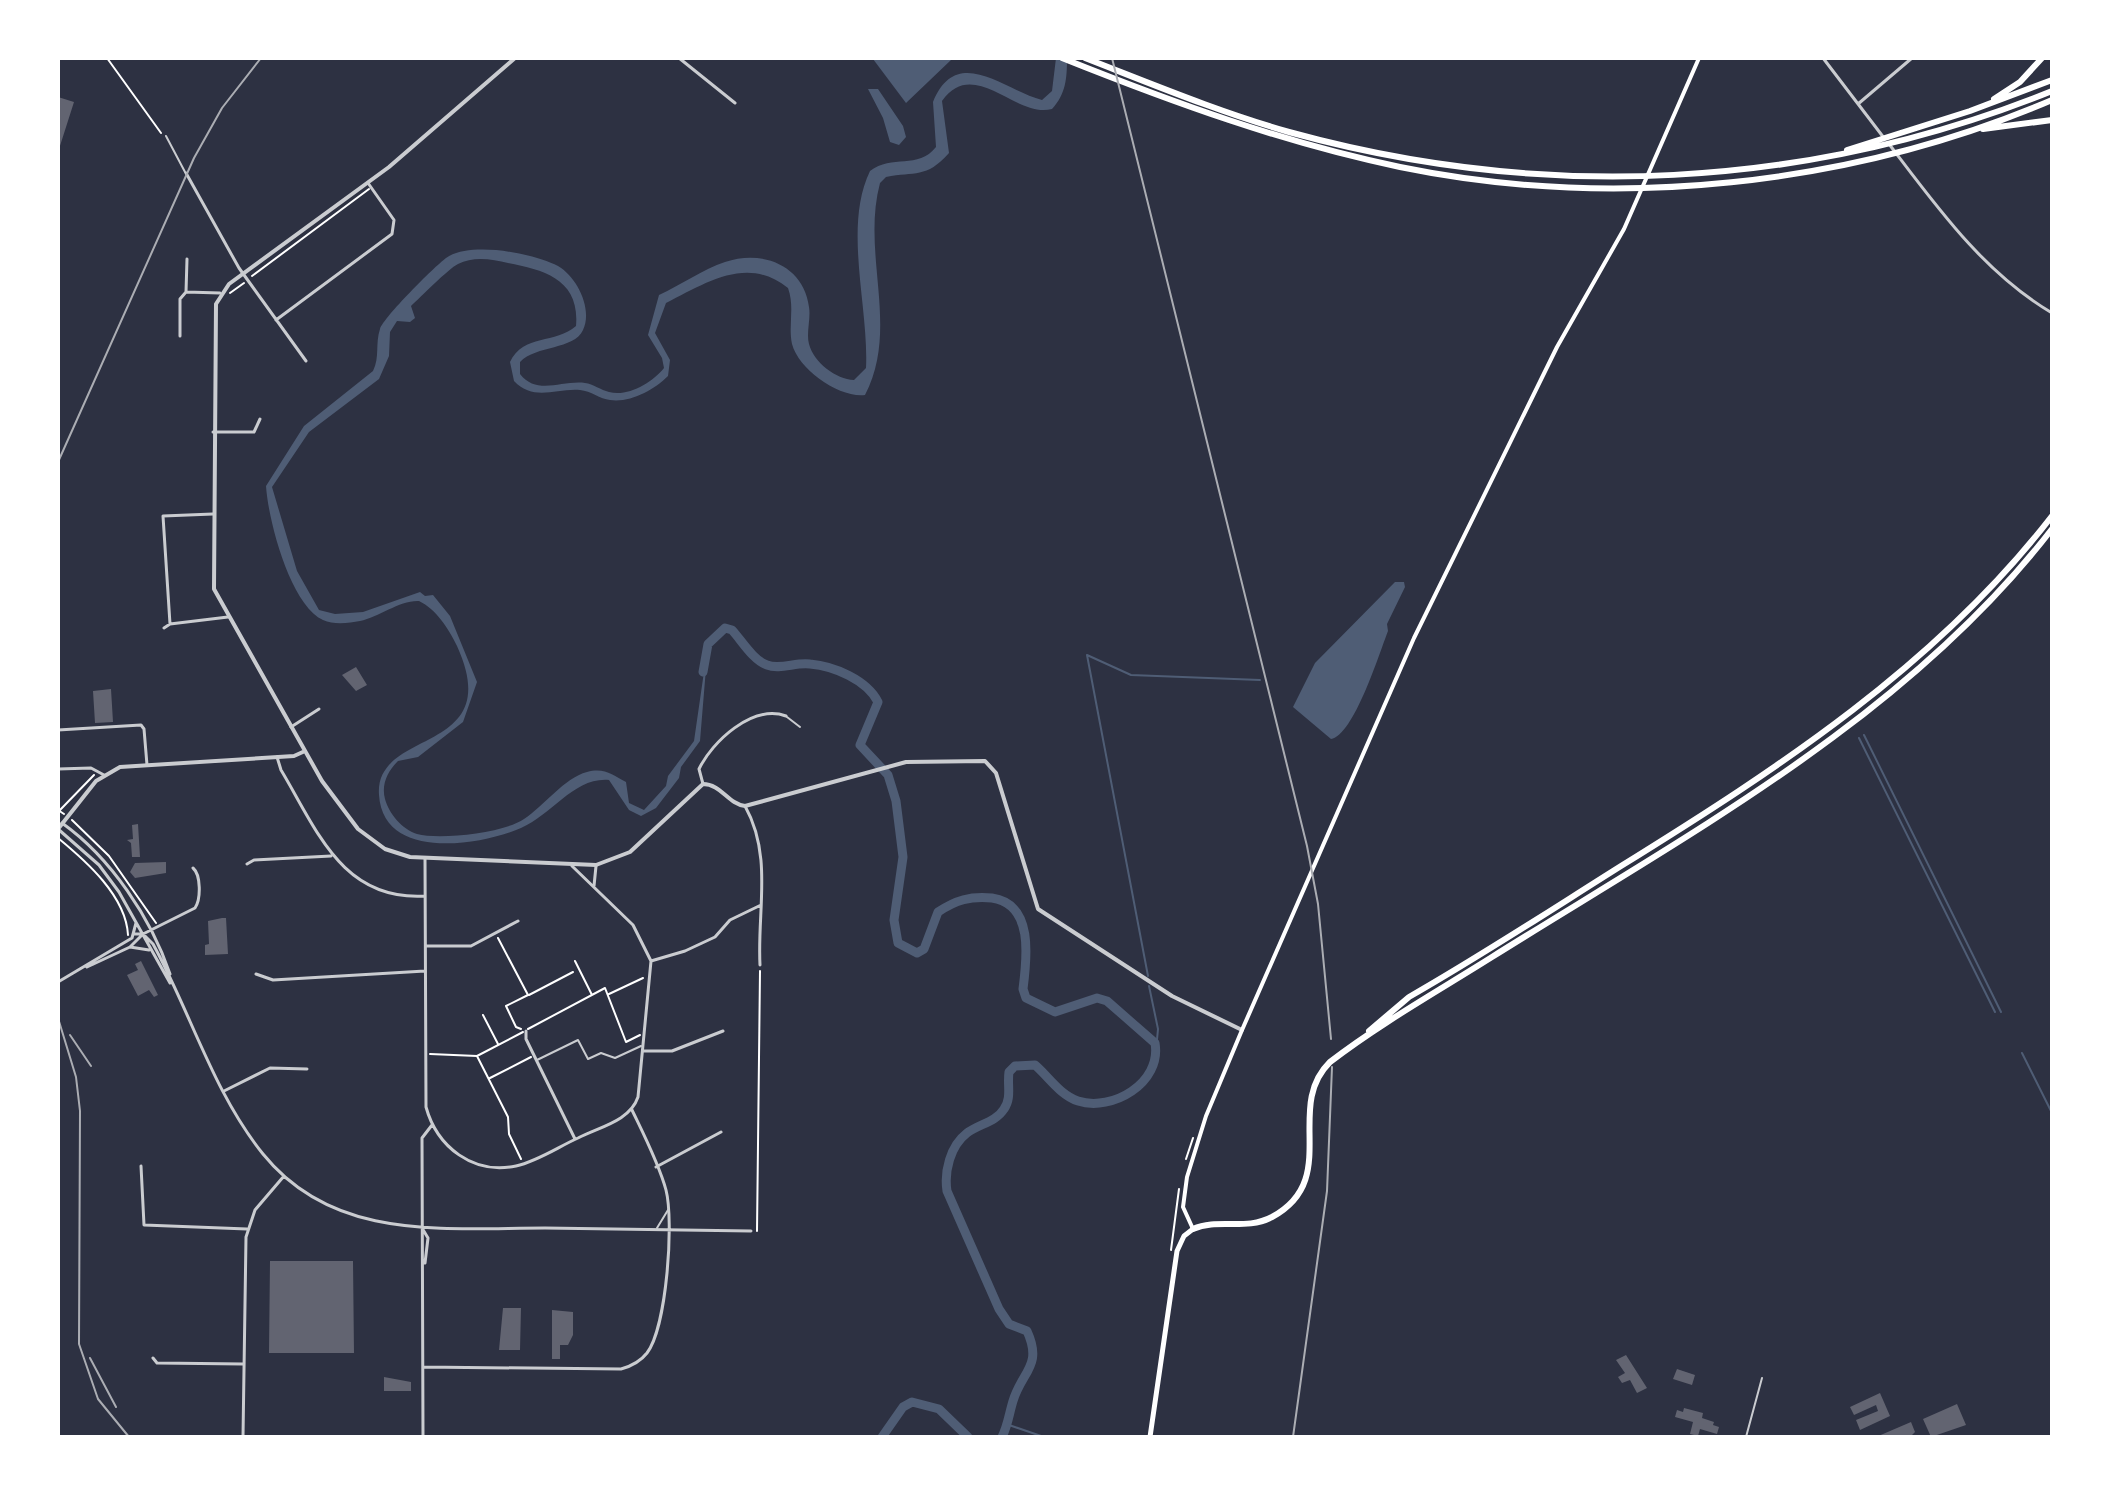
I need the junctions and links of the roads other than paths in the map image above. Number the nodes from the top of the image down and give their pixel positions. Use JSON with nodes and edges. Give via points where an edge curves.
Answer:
{"nodes":[{"id":1,"x":515,"y":58,"type":"edge"},
{"id":2,"x":679,"y":58,"type":"edge"},
{"id":3,"x":1062,"y":58,"type":"edge"},
{"id":4,"x":1085,"y":58,"type":"edge"},
{"id":5,"x":1699,"y":58,"type":"edge"},
{"id":6,"x":1823,"y":58,"type":"edge"},
{"id":7,"x":1912,"y":58,"type":"edge"},
{"id":8,"x":2042,"y":58,"type":"edge"},
{"id":9,"x":2052,"y":80,"type":"edge"},
{"id":10,"x":2052,"y":91,"type":"edge"},
{"id":11,"x":2052,"y":100,"type":"edge"},
{"id":12,"x":735,"y":103,"type":"dead end"},
{"id":13,"x":1858,"y":104,"type":"junction"},
{"id":14,"x":1970,"y":111,"type":"junction"},
{"id":15,"x":2052,"y":120,"type":"edge"},
{"id":16,"x":1963,"y":133,"type":"junction"},
{"id":17,"x":166,"y":136,"type":"road end"},
{"id":18,"x":1904,"y":138,"type":"junction"},
{"id":19,"x":186,"y":173,"type":"joint"},
{"id":20,"x":1628,"y":182,"type":"junction"},
{"id":21,"x":369,"y":185,"type":"junction"},
{"id":22,"x":187,"y":259,"type":"dead end"},
{"id":23,"x":243,"y":273,"type":"junction"},
{"id":24,"x":186,"y":292,"type":"junction"},
{"id":25,"x":220,"y":293,"type":"junction"},
{"id":26,"x":2052,"y":313,"type":"edge"},
{"id":27,"x":276,"y":320,"type":"junction"},
{"id":28,"x":180,"y":336,"type":"dead end"},
{"id":29,"x":306,"y":361,"type":"dead end"},
{"id":30,"x":260,"y":419,"type":"dead end"},
{"id":31,"x":213,"y":432,"type":"junction"},
{"id":32,"x":213,"y":514,"type":"junction"},
{"id":33,"x":2052,"y":516,"type":"edge"},
{"id":34,"x":2052,"y":529,"type":"edge"},
{"id":35,"x":228,"y":617,"type":"junction"},
{"id":36,"x":170,"y":624,"type":"junction"},
{"id":37,"x":164,"y":628,"type":"dead end"},
{"id":38,"x":319,"y":709,"type":"dead end"},
{"id":39,"x":786,"y":716,"type":"joint"},
{"id":40,"x":291,"y":727,"type":"junction"},
{"id":41,"x":800,"y":727,"type":"dead end"},
{"id":42,"x":58,"y":730,"type":"edge"},
{"id":43,"x":305,"y":751,"type":"junction"},
{"id":44,"x":277,"y":757,"type":"junction"},
{"id":45,"x":147,"y":765,"type":"junction"},
{"id":46,"x":58,"y":769,"type":"edge"},
{"id":47,"x":104,"y":775,"type":"junction"},
{"id":48,"x":703,"y":784,"type":"junction"},
{"id":49,"x":745,"y":806,"type":"junction"},
{"id":50,"x":60,"y":822,"type":"edge"},
{"id":51,"x":58,"y":829,"type":"edge"},
{"id":52,"x":331,"y":856,"type":"junction"},
{"id":53,"x":425,"y":858,"type":"junction"},
{"id":54,"x":247,"y":864,"type":"dead end"},
{"id":55,"x":596,"y":865,"type":"junction"},
{"id":56,"x":572,"y":866,"type":"junction"},
{"id":57,"x":193,"y":868,"type":"dead end"},
{"id":58,"x":594,"y":886,"type":"junction"},
{"id":59,"x":425,"y":896,"type":"junction"},
{"id":60,"x":761,"y":905,"type":"junction"},
{"id":61,"x":518,"y":921,"type":"dead end"},
{"id":62,"x":136,"y":923,"type":"junction"},
{"id":63,"x":150,"y":932,"type":"junction"},
{"id":64,"x":134,"y":934,"type":"junction"},
{"id":65,"x":143,"y":934,"type":"junction"},
{"id":66,"x":426,"y":946,"type":"junction"},
{"id":67,"x":130,"y":947,"type":"junction"},
{"id":68,"x":151,"y":951,"type":"junction"},
{"id":69,"x":651,"y":961,"type":"junction"},
{"id":70,"x":760,"y":965,"type":"road end"},
{"id":71,"x":87,"y":967,"type":"junction"},
{"id":72,"x":425,"y":971,"type":"junction"},
{"id":73,"x":256,"y":974,"type":"dead end"},
{"id":74,"x":58,"y":982,"type":"edge"},
{"id":75,"x":173,"y":986,"type":"junction"},
{"id":76,"x":1242,"y":1030,"type":"junction"},
{"id":77,"x":526,"y":1031,"type":"road end"},
{"id":78,"x":723,"y":1031,"type":"dead end"},
{"id":79,"x":1359,"y":1041,"type":"junction"},
{"id":80,"x":644,"y":1045,"type":"junction"},
{"id":81,"x":644,"y":1051,"type":"junction"},
{"id":82,"x":535,"y":1058,"type":"junction"},
{"id":83,"x":307,"y":1069,"type":"dead end"},
{"id":84,"x":224,"y":1091,"type":"junction"},
{"id":85,"x":632,"y":1110,"type":"junction"},
{"id":86,"x":432,"y":1125,"type":"junction"},
{"id":87,"x":721,"y":1132,"type":"dead end"},
{"id":88,"x":575,"y":1139,"type":"junction"},
{"id":89,"x":141,"y":1166,"type":"dead end"},
{"id":90,"x":656,"y":1167,"type":"junction"},
{"id":91,"x":284,"y":1176,"type":"junction"},
{"id":92,"x":669,"y":1209,"type":"junction"},
{"id":93,"x":422,"y":1228,"type":"junction"},
{"id":94,"x":666,"y":1228,"type":"junction"},
{"id":95,"x":247,"y":1229,"type":"junction"},
{"id":96,"x":1193,"y":1229,"type":"junction"},
{"id":97,"x":654,"y":1230,"type":"junction"},
{"id":98,"x":751,"y":1231,"type":"road end"},
{"id":99,"x":153,"y":1358,"type":"dead end"},
{"id":100,"x":243,"y":1364,"type":"junction"},
{"id":101,"x":423,"y":1367,"type":"junction"},
{"id":102,"x":1762,"y":1378,"type":"dead end"},
{"id":103,"x":423,"y":1435,"type":"edge"},
{"id":104,"x":243,"y":1437,"type":"edge"},
{"id":105,"x":1150,"y":1437,"type":"edge"},
{"id":106,"x":1746,"y":1437,"type":"edge"}],
"edges":[{"from":1,"to":21,"type":"street"},
{"from":2,"to":12,"type":"street"},
{"from":3,"to":20,"type":"highway","via":[[1283,138],[1402,167],[1509,183]]},
{"from":4,"to":20,"type":"highway","via":[[1286,131],[1404,159],[1508,174]]},
{"from":5,"to":76,"type":"main road","via":[[1624,229],[1557,347],[1414,638]]},
{"from":6,"to":13,"type":"street"},
{"from":7,"to":13,"type":"street"},
{"from":8,"to":14,"type":"highway","via":[[2020,82]]},
{"from":9,"to":14,"type":"highway"},
{"from":10,"to":18,"type":"highway"},
{"from":11,"to":16,"type":"highway"},
{"from":13,"to":26,"type":"street","via":[[1976,253]]},
{"from":14,"to":18,"type":"highway"},
{"from":15,"to":16,"type":"highway"},
{"from":16,"to":20,"type":"highway","via":[[1883,156],[1748,179],[1662,186]]},
{"from":17,"to":19,"type":"lane"},
{"from":18,"to":20,"type":"highway","via":[[1805,163]]},
{"from":19,"to":23,"type":"street"},
{"from":21,"to":23,"type":"street"},
{"from":21,"to":27,"type":"street","via":[[394,220],[392,234]]},
{"from":22,"to":24,"type":"street"},
{"from":23,"to":25,"type":"street"},
{"from":23,"to":27,"type":"street"},
{"from":24,"to":25,"type":"street"},
{"from":24,"to":28,"type":"street","via":[[180,299]]},
{"from":25,"to":31,"type":"street","via":[[214,318]]},
{"from":27,"to":29,"type":"street"},
{"from":30,"to":31,"type":"street","via":[[254,432]]},
{"from":31,"to":32,"type":"street"},
{"from":32,"to":35,"type":"street","via":[[213,582]]},
{"from":32,"to":36,"type":"street","via":[[163,516]]},
{"from":33,"to":79,"type":"highway","via":[[1956,623],[1841,720],[1702,816],[1403,1001]]},
{"from":34,"to":79,"type":"highway","via":[[1961,629],[1846,727],[1705,823]]},
{"from":35,"to":36,"type":"street"},
{"from":35,"to":40,"type":"street"},
{"from":36,"to":37,"type":"street"},
{"from":38,"to":40,"type":"street"},
{"from":39,"to":41,"type":"lane"},
{"from":39,"to":48,"type":"street","via":[[761,717],[722,736],[699,769]]},
{"from":40,"to":43,"type":"street"},
{"from":42,"to":45,"type":"street","via":[[141,725]]},
{"from":43,"to":44,"type":"street"},
{"from":43,"to":53,"type":"street","via":[[358,829],[396,853]]},
{"from":44,"to":45,"type":"street"},
{"from":44,"to":52,"type":"street"},
{"from":45,"to":47,"type":"street","via":[[120,767]]},
{"from":46,"to":47,"type":"street","via":[[91,768]]},
{"from":47,"to":50,"type":"street"},
{"from":48,"to":49,"type":"street","via":[[712,784]]},
{"from":48,"to":55,"type":"street","via":[[630,852]]},
{"from":49,"to":60,"type":"street","via":[[762,848]]},
{"from":49,"to":76,"type":"street","via":[[895,764],[989,763],[1038,909],[1172,996]]},
{"from":50,"to":51,"type":"street"},
{"from":50,"to":63,"type":"street","via":[[105,861]]},
{"from":51,"to":62,"type":"street","via":[[99,865]]},
{"from":52,"to":54,"type":"street"},
{"from":52,"to":59,"type":"street","via":[[379,891]]},
{"from":53,"to":56,"type":"street"},
{"from":53,"to":59,"type":"street"},
{"from":55,"to":56,"type":"street"},
{"from":55,"to":58,"type":"street"},
{"from":56,"to":58,"type":"street"},
{"from":57,"to":63,"type":"street","via":[[197,906]]},
{"from":58,"to":69,"type":"street","via":[[638,932]]},
{"from":59,"to":66,"type":"street"},
{"from":60,"to":69,"type":"street","via":[[730,920],[707,941]]},
{"from":60,"to":70,"type":"street"},
{"from":61,"to":66,"type":"street","via":[[465,947]]},
{"from":62,"to":64,"type":"street"},
{"from":62,"to":65,"type":"street"},
{"from":63,"to":65,"type":"street"},
{"from":63,"to":75,"type":"street"},
{"from":64,"to":65,"type":"street"},
{"from":64,"to":71,"type":"street"},
{"from":65,"to":67,"type":"street"},
{"from":65,"to":68,"type":"street"},
{"from":65,"to":75,"type":"street"},
{"from":66,"to":72,"type":"street"},
{"from":67,"to":68,"type":"street"},
{"from":67,"to":71,"type":"street"},
{"from":68,"to":75,"type":"street"},
{"from":69,"to":80,"type":"street"},
{"from":71,"to":74,"type":"street"},
{"from":72,"to":73,"type":"street","via":[[273,980]]},
{"from":72,"to":86,"type":"street","via":[[425,1099]]},
{"from":75,"to":84,"type":"street"},
{"from":76,"to":96,"type":"main road","via":[[1187,1177],[1183,1207]]},
{"from":77,"to":82,"type":"street"},
{"from":78,"to":81,"type":"street","via":[[672,1051]]},
{"from":79,"to":96,"type":"highway","via":[[1314,1081],[1309,1105],[1311,1163],[1291,1203],[1252,1225]]},
{"from":80,"to":81,"type":"street"},
{"from":80,"to":82,"type":"lane","via":[[615,1058],[601,1053],[588,1059],[578,1040]]},
{"from":81,"to":85,"type":"street"},
{"from":82,"to":88,"type":"street"},
{"from":83,"to":84,"type":"street","via":[[270,1068]]},
{"from":84,"to":91,"type":"street","via":[[253,1141]]},
{"from":85,"to":88,"type":"street"},
{"from":85,"to":90,"type":"street"},
{"from":86,"to":88,"type":"street","via":[[448,1147],[472,1162],[496,1168],[523,1164]]},
{"from":86,"to":93,"type":"street","via":[[422,1138]]},
{"from":87,"to":90,"type":"street"},
{"from":89,"to":95,"type":"street","via":[[144,1225]]},
{"from":90,"to":92,"type":"street"},
{"from":91,"to":93,"type":"street","via":[[346,1214]]},
{"from":91,"to":95,"type":"street","via":[[259,1204]]},
{"from":92,"to":94,"type":"street"},
{"from":92,"to":97,"type":"lane"},
{"from":93,"to":97,"type":"street"},
{"from":93,"to":101,"type":"street","via":[[428,1238]]},
{"from":94,"to":97,"type":"street"},
{"from":94,"to":98,"type":"street"},
{"from":94,"to":101,"type":"street","via":[[661,1309],[654,1340],[636,1363],[621,1369]]},
{"from":95,"to":100,"type":"street"},
{"from":96,"to":105,"type":"main road","via":[[1178,1247]]},
{"from":99,"to":100,"type":"street","via":[[157,1363]]},
{"from":100,"to":104,"type":"street"},
{"from":101,"to":103,"type":"street"},
{"from":102,"to":106,"type":"lane"}]}
